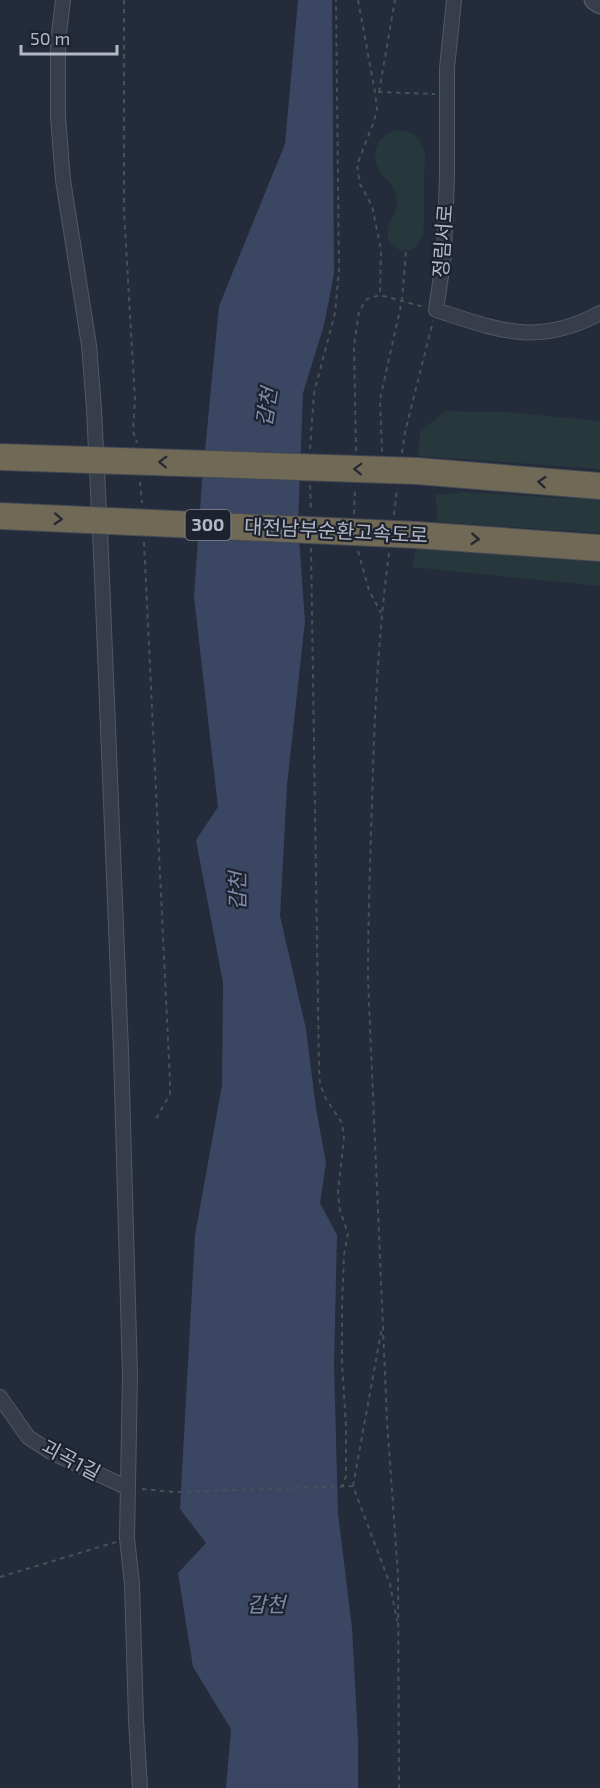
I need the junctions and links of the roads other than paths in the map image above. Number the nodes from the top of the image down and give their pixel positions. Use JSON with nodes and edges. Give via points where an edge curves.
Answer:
{"nodes":[{"id":1,"x":63,"y":0,"type":"edge"},
{"id":2,"x":454,"y":0,"type":"edge"},
{"id":3,"x":594,"y":0,"type":"edge"},
{"id":4,"x":600,"y":4,"type":"edge"},
{"id":5,"x":600,"y":314,"type":"edge"},
{"id":6,"x":0,"y":457,"type":"edge"},
{"id":7,"x":600,"y":486,"type":"edge"},
{"id":8,"x":0,"y":516,"type":"edge"},
{"id":9,"x":600,"y":548,"type":"edge"},
{"id":10,"x":0,"y":1397,"type":"edge"},
{"id":11,"x":126,"y":1487,"type":"junction"},
{"id":12,"x":140,"y":1788,"type":"edge"}],
"edges":[{"from":1,"to":11,"type":"street","via":[[58,42],[58,117],[63,180],[88,345],[100,542],[130,1375]]},
{"from":2,"to":5,"type":"street","name":"정림서로","via":[[447,68],[444,255],[436,310],[518,333],[556,331]]},
{"from":3,"to":4,"type":"street"},
{"from":7,"to":6,"type":"highway","one_way":true,"bridge":true,"via":[[409,463]]},
{"from":8,"to":9,"type":"highway","name":"대전남부순환고속도로","number":"300","one_way":true,"bridge":true,"via":[[417,535]]},
{"from":10,"to":11,"type":"street","name":"괴곡1길","via":[[28,1437]]},
{"from":11,"to":12,"type":"street"}]}
